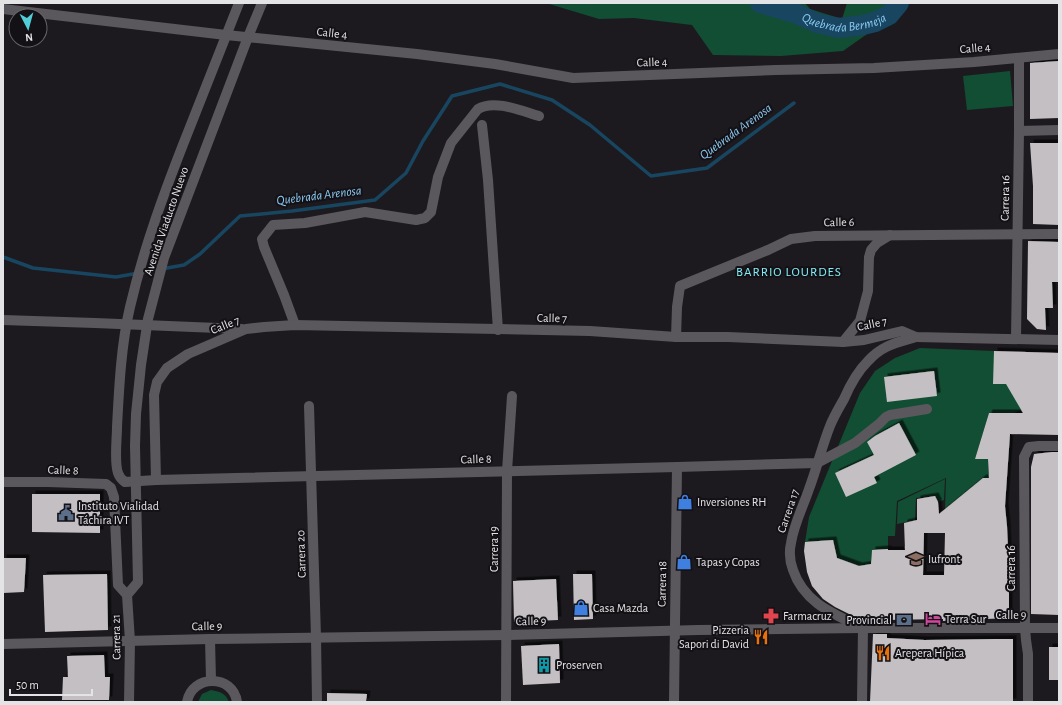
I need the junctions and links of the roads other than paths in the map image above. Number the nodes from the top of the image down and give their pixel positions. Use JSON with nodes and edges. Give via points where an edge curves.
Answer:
{"nodes":[{"id":1,"x":239,"y":3,"type":"edge"},
{"id":2,"x":262,"y":3,"type":"edge"},
{"id":3,"x":3,"y":9,"type":"edge"},
{"id":4,"x":226,"y":36,"type":"junction"},
{"id":5,"x":248,"y":37,"type":"junction"},
{"id":6,"x":1059,"y":54,"type":"edge"},
{"id":7,"x":1019,"y":58,"type":"junction"},
{"id":8,"x":539,"y":116,"type":"dead end"},
{"id":9,"x":482,"y":125,"type":"dead end"},
{"id":10,"x":1059,"y":130,"type":"edge"},
{"id":11,"x":1019,"y":131,"type":"junction"},
{"id":12,"x":1059,"y":234,"type":"edge"},
{"id":13,"x":890,"y":235,"type":"junction"},
{"id":14,"x":1017,"y":235,"type":"junction"},
{"id":15,"x":3,"y":320,"type":"edge"},
{"id":16,"x":295,"y":325,"type":"junction"},
{"id":17,"x":246,"y":329,"type":"junction"},
{"id":18,"x":498,"y":330,"type":"junction"},
{"id":19,"x":916,"y":336,"type":"junction"},
{"id":20,"x":676,"y":337,"type":"junction"},
{"id":21,"x":1016,"y":339,"type":"junction"},
{"id":22,"x":1059,"y":340,"type":"edge"},
{"id":23,"x":843,"y":342,"type":"junction"},
{"id":24,"x":512,"y":396,"type":"dead end"},
{"id":25,"x":309,"y":406,"type":"dead end"},
{"id":26,"x":927,"y":409,"type":"dead end"},
{"id":27,"x":1059,"y":446,"type":"edge"},
{"id":28,"x":817,"y":463,"type":"junction"},
{"id":29,"x":677,"y":467,"type":"junction"},
{"id":30,"x":507,"y":471,"type":"junction"},
{"id":31,"x":118,"y":473,"type":"junction"},
{"id":32,"x":312,"y":476,"type":"junction"},
{"id":33,"x":156,"y":480,"type":"junction"},
{"id":34,"x":136,"y":481,"type":"junction"},
{"id":35,"x":3,"y":482,"type":"edge"},
{"id":36,"x":106,"y":484,"type":"junction"},
{"id":37,"x":127,"y":595,"type":"junction"},
{"id":38,"x":863,"y":628,"type":"junction"},
{"id":39,"x":1024,"y":628,"type":"junction"},
{"id":40,"x":1059,"y":628,"type":"edge"},
{"id":41,"x":675,"y":631,"type":"junction"},
{"id":42,"x":506,"y":635,"type":"junction"},
{"id":43,"x":316,"y":637,"type":"junction"},
{"id":44,"x":210,"y":639,"type":"junction"},
{"id":45,"x":130,"y":641,"type":"junction"},
{"id":46,"x":3,"y":644,"type":"edge"},
{"id":47,"x":211,"y":680,"type":"junction"},
{"id":48,"x":129,"y":702,"type":"edge"},
{"id":49,"x":187,"y":702,"type":"edge"},
{"id":50,"x":237,"y":702,"type":"edge"},
{"id":51,"x":317,"y":702,"type":"edge"},
{"id":52,"x":506,"y":702,"type":"edge"},
{"id":53,"x":674,"y":702,"type":"edge"},
{"id":54,"x":862,"y":702,"type":"edge"},
{"id":55,"x":1028,"y":702,"type":"edge"}],
"edges":[{"from":1,"to":4,"type":"street","name":"Avenida Viaducto Nuevo"},
{"from":2,"to":5,"type":"street","name":"Avenida Viaducto Nuevo"},
{"from":3,"to":4,"type":"street","name":"Calle 4"},
{"from":4,"to":5,"type":"street","name":"Calle 4"},
{"from":4,"to":31,"type":"street","name":"Avenida Viaducto Nuevo","via":[[169,180],[144,251],[129,309],[118,414]]},
{"from":5,"to":7,"type":"street","name":"Calle 4","via":[[417,54],[573,78],[874,68]]},
{"from":5,"to":34,"type":"street","name":"Avenida Viaducto Nuevo","via":[[164,258],[148,319],[136,414]]},
{"from":6,"to":7,"type":"street","name":"Calle 4"},
{"from":7,"to":11,"type":"street","name":"Carrera 16"},
{"from":8,"to":16,"type":"street","via":[[506,106],[489,105],[478,109],[451,143],[438,177],[431,212],[426,218],[416,220],[365,212],[305,223],[273,225],[262,239]]},
{"from":9,"to":18,"type":"street"},
{"from":10,"to":11,"type":"street"},
{"from":11,"to":14,"type":"street","name":"Carrera 16"},
{"from":12,"to":14,"type":"street","name":"Calle 6"},
{"from":13,"to":14,"type":"street","name":"Calle 6"},
{"from":13,"to":20,"type":"street","name":"Calle 6","via":[[815,236],[791,239],[680,286]]},
{"from":13,"to":23,"type":"street","via":[[876,243],[871,250],[868,291],[860,320]]},
{"from":14,"to":21,"type":"street","name":"Carrera 16"},
{"from":15,"to":17,"type":"street"},
{"from":16,"to":17,"type":"street","name":"Calle 7"},
{"from":16,"to":18,"type":"street","name":"Calle 7"},
{"from":17,"to":33,"type":"street","name":"Calle 7","via":[[188,354],[167,368],[157,382],[154,396]]},
{"from":18,"to":20,"type":"street","name":"Calle 7","via":[[590,331]]},
{"from":19,"to":21,"type":"street","name":"Calle 7"},
{"from":19,"to":23,"type":"street","name":"Calle 7","via":[[902,331]]},
{"from":19,"to":28,"type":"street","name":"Carrera 17","via":[[880,350],[860,370],[830,425]]},
{"from":20,"to":23,"type":"street","name":"Calle 7"},
{"from":21,"to":22,"type":"street","name":"Calle 7"},
{"from":24,"to":30,"type":"street","name":"Carrera 19"},
{"from":25,"to":32,"type":"street","name":"Carrera 20"},
{"from":26,"to":28,"type":"street","via":[[890,415],[855,443]]},
{"from":27,"to":39,"type":"street","name":"Carrera 16","via":[[1029,447],[1024,457]]},
{"from":28,"to":29,"type":"street","name":"Calle 8"},
{"from":28,"to":38,"type":"street","name":"Carrera 17","via":[[793,530],[790,557],[793,570],[799,585],[813,600],[828,611]]},
{"from":29,"to":30,"type":"street","name":"Calle 8"},
{"from":29,"to":41,"type":"street","name":"Carrera 18"},
{"from":30,"to":32,"type":"street","name":"Calle 8"},
{"from":30,"to":42,"type":"street","name":"Carrera 19"},
{"from":31,"to":34,"type":"street","via":[[125,482]]},
{"from":31,"to":36,"type":"street"},
{"from":32,"to":33,"type":"street","name":"Calle 8"},
{"from":32,"to":43,"type":"street","name":"Carrera 20"},
{"from":33,"to":34,"type":"street","name":"Calle 8"},
{"from":34,"to":37,"type":"street","via":[[138,582]]},
{"from":35,"to":36,"type":"street","name":"Calle 8"},
{"from":36,"to":37,"type":"street","name":"Carrera 21","via":[[111,488],[114,497],[118,585]]},
{"from":37,"to":45,"type":"street","name":"Carrera 21"},
{"from":38,"to":39,"type":"street","name":"Calle 9"},
{"from":38,"to":41,"type":"street","name":"Calle 9"},
{"from":38,"to":54,"type":"street"},
{"from":39,"to":40,"type":"street","name":"Calle 9"},
{"from":39,"to":55,"type":"street","name":"Carrera 16","via":[[1028,654]]},
{"from":41,"to":42,"type":"street","name":"Calle 9"},
{"from":41,"to":53,"type":"street","name":"Carrera 18"},
{"from":42,"to":43,"type":"street","name":"Calle 9"},
{"from":42,"to":52,"type":"street","name":"Carrera 19"},
{"from":43,"to":44,"type":"street","name":"Calle 9"},
{"from":43,"to":51,"type":"street","name":"Carrera 20"},
{"from":44,"to":45,"type":"street","name":"Calle 9"},
{"from":44,"to":47,"type":"street"},
{"from":45,"to":46,"type":"street","name":"Calle 9"},
{"from":45,"to":48,"type":"street","name":"Carrera 21"},
{"from":47,"to":49,"type":"street","via":[[203,682],[191,691]]},
{"from":47,"to":50,"type":"street","via":[[230,687]]}]}
